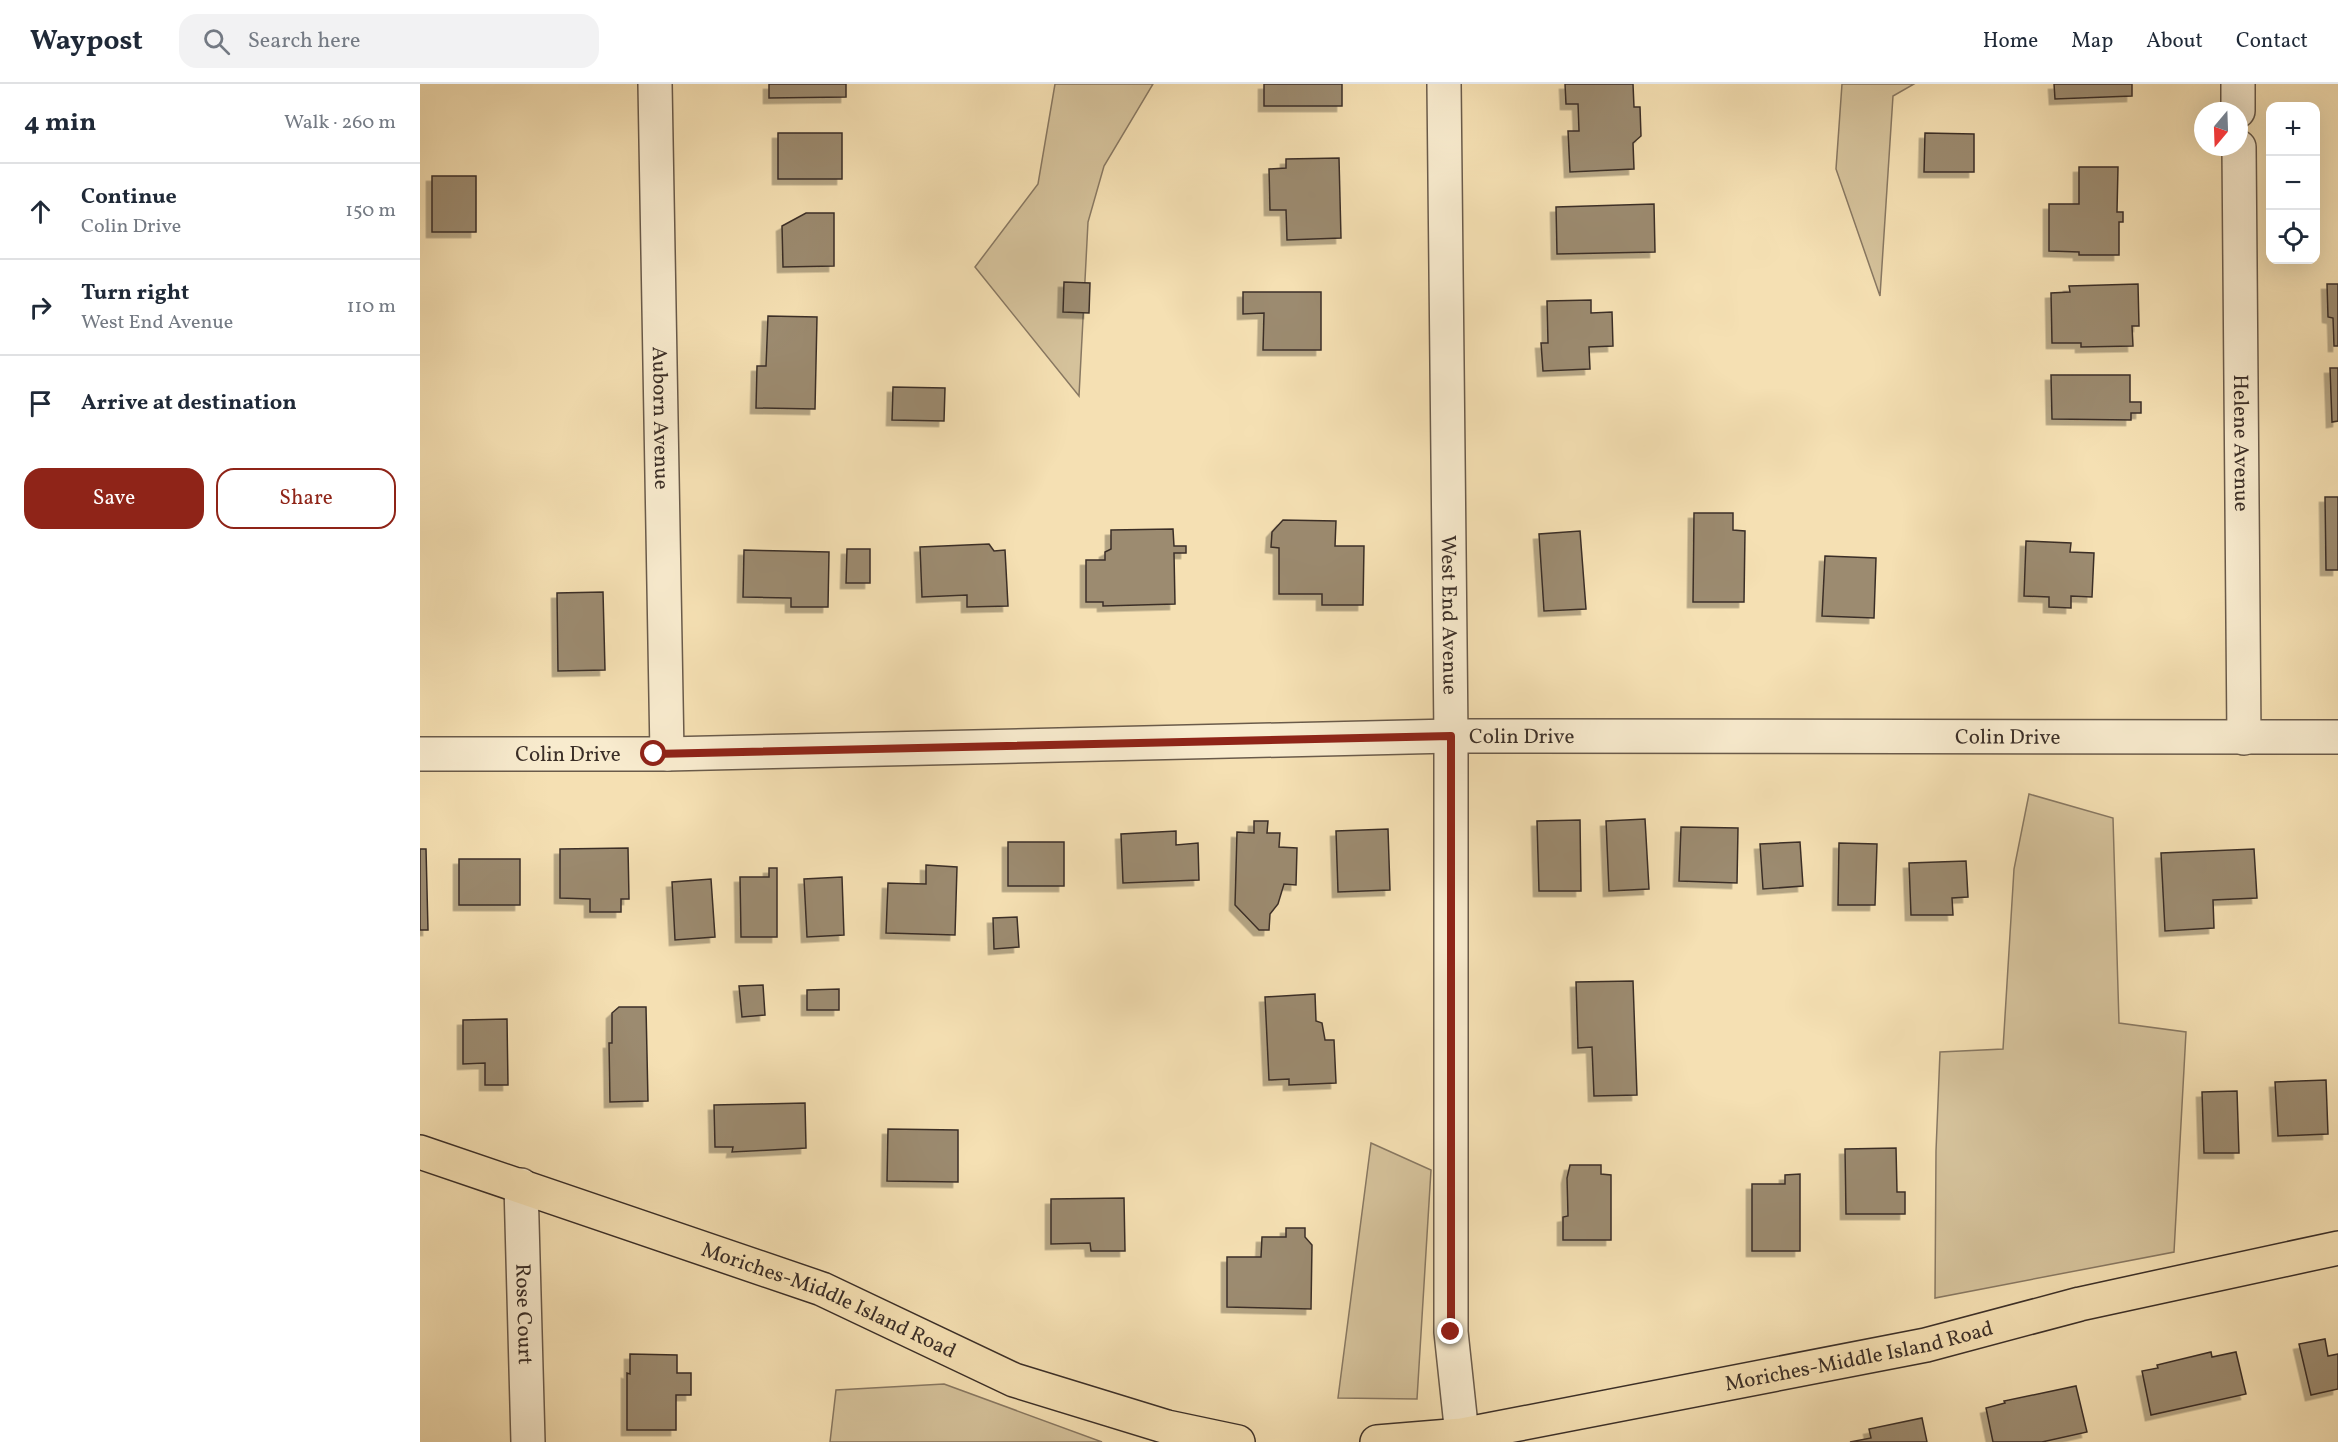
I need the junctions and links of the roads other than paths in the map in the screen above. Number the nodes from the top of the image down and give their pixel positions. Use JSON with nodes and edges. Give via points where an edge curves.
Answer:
{"nodes":[{"id":1,"x":655,"y":84,"type":"edge"},
{"id":2,"x":1444,"y":84,"type":"edge"},
{"id":3,"x":2238,"y":84,"type":"edge"},
{"id":4,"x":2238,"y":102,"type":"edge"},
{"id":5,"x":2239,"y":156,"type":"edge"},
{"id":6,"x":1451,"y":736,"type":"junction"},
{"id":7,"x":2338,"y":737,"type":"edge"},
{"id":8,"x":2244,"y":738,"type":"junction"},
{"id":9,"x":420,"y":754,"type":"edge"},
{"id":10,"x":667,"y":754,"type":"junction"},
{"id":11,"x":420,"y":1152,"type":"edge"},
{"id":12,"x":521,"y":1185,"type":"junction"},
{"id":13,"x":2338,"y":1248,"type":"edge"},
{"id":14,"x":1462,"y":1435,"type":"junction"},
{"id":15,"x":528,"y":1442,"type":"edge"},
{"id":16,"x":1239,"y":1442,"type":"edge"},
{"id":17,"x":1377,"y":1442,"type":"edge"}],
"edges":[{"from":1,"to":10,"type":"street","name":"Auborn Avenue"},
{"from":2,"to":6,"type":"street","name":"West End Avenue"},
{"from":3,"to":4,"type":"street"},
{"from":5,"to":8,"type":"street","name":"Helene Avenue"},
{"from":6,"to":8,"type":"street","name":"Colin Drive"},
{"from":6,"to":10,"type":"street","name":"Colin Drive"},
{"from":6,"to":14,"type":"street","name":"West End Avenue","via":[[1451,1332]]},
{"from":7,"to":8,"type":"street","name":"Colin Drive"},
{"from":9,"to":10,"type":"street","name":"Colin Drive"},
{"from":11,"to":12,"type":"main road","name":"Moriches-Middle Island Road"},
{"from":12,"to":15,"type":"street","name":"Rose Court"},
{"from":12,"to":16,"type":"main road","name":"Moriches-Middle Island Road","via":[[822,1289],[1014,1380],[1167,1426]]},
{"from":13,"to":14,"type":"main road","name":"Moriches-Middle Island Road","via":[[2080,1304],[1926,1345]]},
{"from":14,"to":17,"type":"main road","name":"Moriches-Middle Island Road"}]}
